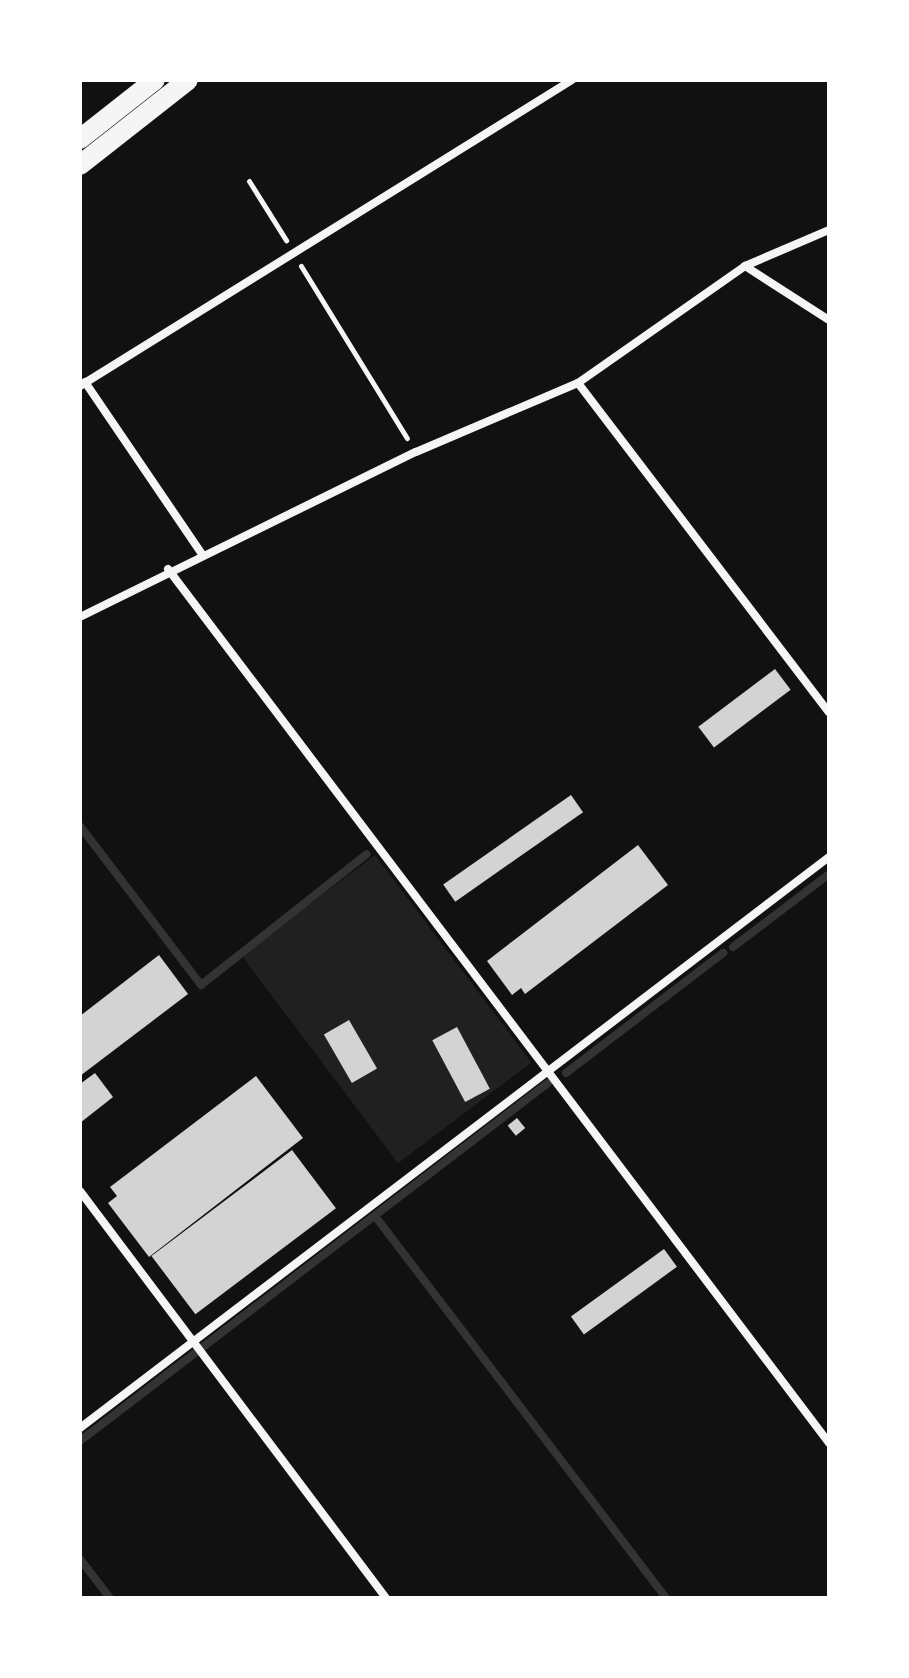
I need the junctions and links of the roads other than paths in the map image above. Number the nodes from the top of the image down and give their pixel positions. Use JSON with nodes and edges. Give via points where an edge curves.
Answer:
{"nodes":[{"id":1,"x":155,"y":80,"type":"edge"},
{"id":2,"x":188,"y":80,"type":"edge"},
{"id":3,"x":572,"y":80,"type":"edge"},
{"id":4,"x":80,"y":139,"type":"edge"},
{"id":5,"x":80,"y":165,"type":"edge"},
{"id":6,"x":829,"y":230,"type":"edge"},
{"id":7,"x":745,"y":266,"type":"junction"},
{"id":8,"x":829,"y":320,"type":"edge"},
{"id":9,"x":578,"y":383,"type":"junction"},
{"id":10,"x":82,"y":384,"type":"edge"},
{"id":11,"x":202,"y":554,"type":"junction"},
{"id":12,"x":168,"y":569,"type":"junction"},
{"id":13,"x":80,"y":617,"type":"edge"},
{"id":14,"x":829,"y":712,"type":"edge"},
{"id":15,"x":829,"y":857,"type":"edge"},
{"id":16,"x":548,"y":1072,"type":"junction"},
{"id":17,"x":80,"y":1191,"type":"edge"},
{"id":18,"x":193,"y":1339,"type":"junction"},
{"id":19,"x":80,"y":1428,"type":"edge"},
{"id":20,"x":829,"y":1443,"type":"edge"},
{"id":21,"x":386,"y":1598,"type":"edge"}],
"edges":[{"from":1,"to":4,"type":"highway"},
{"from":2,"to":5,"type":"highway"},
{"from":3,"to":10,"type":"street"},
{"from":6,"to":7,"type":"street"},
{"from":7,"to":8,"type":"street"},
{"from":7,"to":9,"type":"street"},
{"from":9,"to":11,"type":"street","via":[[416,452]]},
{"from":9,"to":14,"type":"street"},
{"from":10,"to":11,"type":"street"},
{"from":11,"to":12,"type":"street"},
{"from":12,"to":13,"type":"street"},
{"from":12,"to":16,"type":"street"},
{"from":15,"to":16,"type":"street"},
{"from":16,"to":18,"type":"street"},
{"from":16,"to":20,"type":"street"},
{"from":17,"to":18,"type":"street"},
{"from":18,"to":19,"type":"street"},
{"from":18,"to":21,"type":"street"}]}
